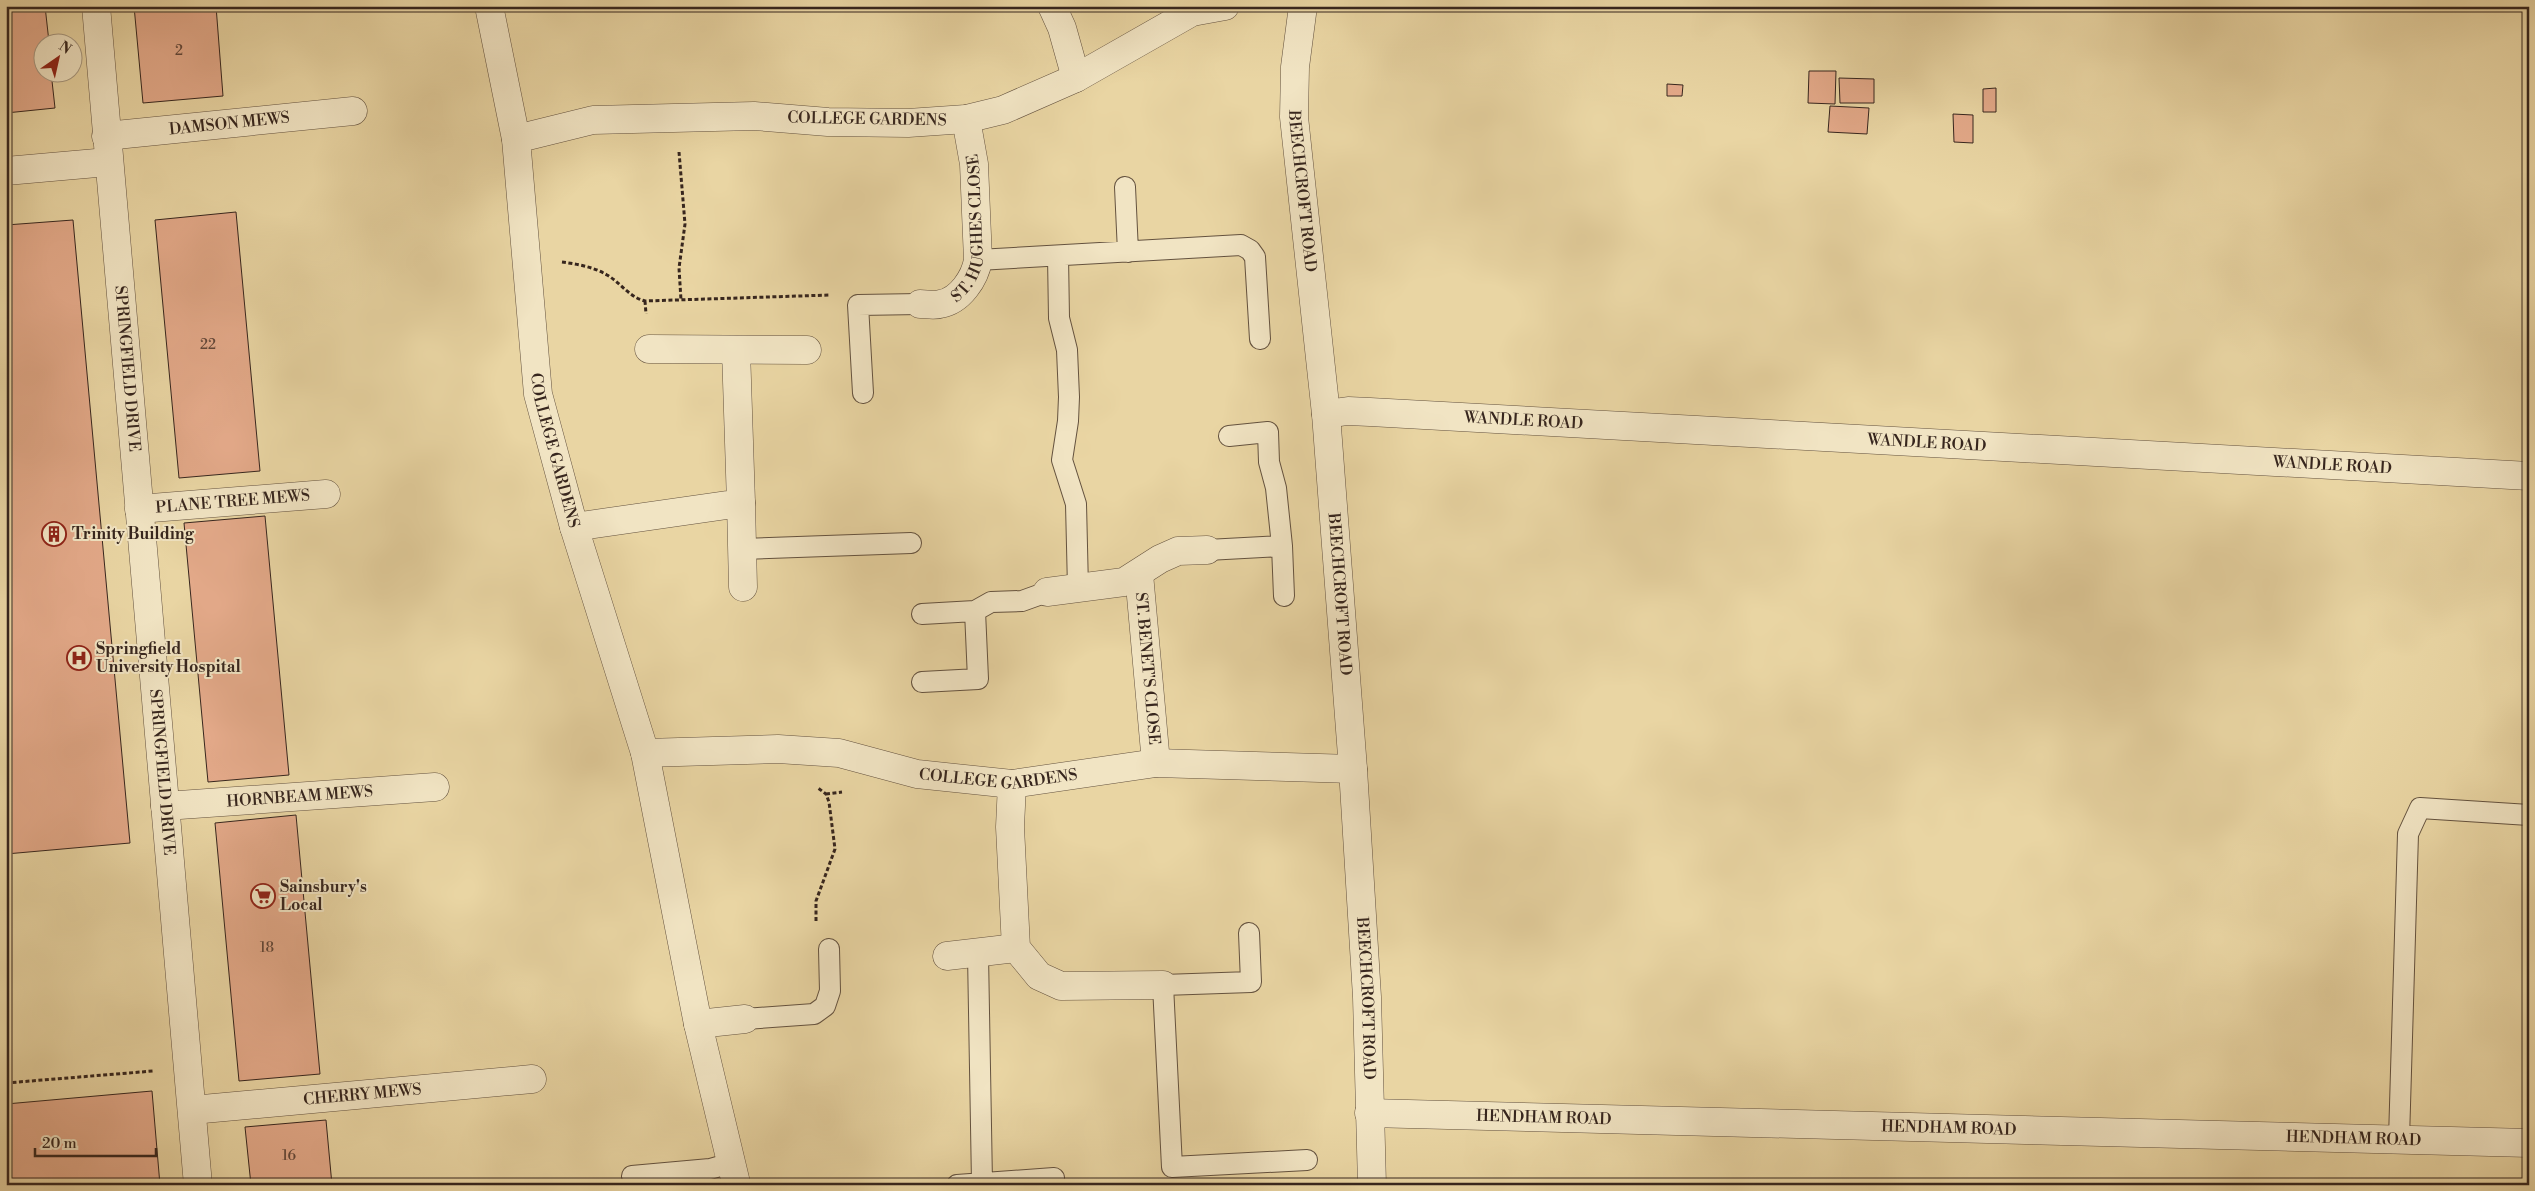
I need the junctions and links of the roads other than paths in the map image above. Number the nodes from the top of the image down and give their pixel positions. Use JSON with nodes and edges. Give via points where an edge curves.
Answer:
{"nodes":[{"id":1,"x":96,"y":6,"type":"edge"},
{"id":2,"x":488,"y":6,"type":"edge"},
{"id":3,"x":1052,"y":6,"type":"edge"},
{"id":4,"x":1225,"y":6,"type":"edge"},
{"id":5,"x":1296,"y":7,"type":"edge"},
{"id":6,"x":1076,"y":78,"type":"junction"},
{"id":7,"x":353,"y":111,"type":"dead end"},
{"id":8,"x":966,"y":119,"type":"junction"},
{"id":9,"x":516,"y":139,"type":"junction"},
{"id":10,"x":107,"y":149,"type":"junction"},
{"id":11,"x":6,"y":170,"type":"edge"},
{"id":12,"x":1125,"y":187,"type":"dead end"},
{"id":13,"x":1128,"y":252,"type":"junction"},
{"id":14,"x":1058,"y":256,"type":"junction"},
{"id":15,"x":978,"y":260,"type":"junction"},
{"id":16,"x":920,"y":304,"type":"joint"},
{"id":17,"x":1260,"y":339,"type":"dead end"},
{"id":18,"x":649,"y":350,"type":"dead end"},
{"id":19,"x":736,"y":350,"type":"junction"},
{"id":20,"x":807,"y":350,"type":"dead end"},
{"id":21,"x":863,"y":393,"type":"dead end"},
{"id":22,"x":1326,"y":414,"type":"junction"},
{"id":23,"x":1230,"y":436,"type":"dead end"},
{"id":24,"x":2529,"y":476,"type":"edge"},
{"id":25,"x":326,"y":494,"type":"dead end"},
{"id":26,"x":741,"y":503,"type":"junction"},
{"id":27,"x":139,"y":509,"type":"junction"},
{"id":28,"x":574,"y":528,"type":"junction"},
{"id":29,"x":911,"y":544,"type":"dead end"},
{"id":30,"x":1282,"y":546,"type":"junction"},
{"id":31,"x":742,"y":548,"type":"junction"},
{"id":32,"x":1207,"y":550,"type":"joint"},
{"id":33,"x":1138,"y":574,"type":"junction"},
{"id":34,"x":743,"y":587,"type":"dead end"},
{"id":35,"x":1078,"y":588,"type":"junction"},
{"id":36,"x":1047,"y":592,"type":"joint"},
{"id":37,"x":1284,"y":596,"type":"dead end"},
{"id":38,"x":975,"y":611,"type":"junction"},
{"id":39,"x":922,"y":614,"type":"dead end"},
{"id":40,"x":922,"y":682,"type":"dead end"},
{"id":41,"x":645,"y":753,"type":"junction"},
{"id":42,"x":1156,"y":762,"type":"junction"},
{"id":43,"x":1353,"y":769,"type":"junction"},
{"id":44,"x":1012,"y":784,"type":"junction"},
{"id":45,"x":435,"y":787,"type":"dead end"},
{"id":46,"x":165,"y":806,"type":"junction"},
{"id":47,"x":2529,"y":815,"type":"edge"},
{"id":48,"x":1249,"y":933,"type":"dead end"},
{"id":49,"x":1016,"y":948,"type":"junction"},
{"id":50,"x":829,"y":949,"type":"road end"},
{"id":51,"x":978,"y":954,"type":"junction"},
{"id":52,"x":947,"y":956,"type":"dead end"},
{"id":53,"x":1163,"y":985,"type":"junction"},
{"id":54,"x":745,"y":1019,"type":"joint"},
{"id":55,"x":698,"y":1024,"type":"junction"},
{"id":56,"x":532,"y":1079,"type":"dead end"},
{"id":57,"x":192,"y":1110,"type":"junction"},
{"id":58,"x":1369,"y":1113,"type":"junction"},
{"id":59,"x":2399,"y":1139,"type":"junction"},
{"id":60,"x":2529,"y":1142,"type":"edge"},
{"id":61,"x":1307,"y":1160,"type":"dead end"},
{"id":62,"x":632,"y":1176,"type":"dead end"},
{"id":63,"x":735,"y":1177,"type":"edge"},
{"id":64,"x":1054,"y":1178,"type":"dead end"},
{"id":65,"x":982,"y":1183,"type":"junction"},
{"id":66,"x":198,"y":1185,"type":"edge"},
{"id":67,"x":957,"y":1185,"type":"edge"},
{"id":68,"x":1372,"y":1185,"type":"edge"}],
"edges":[{"from":1,"to":10,"type":"street","name":"SPRINGFIELD DRIVE"},
{"from":2,"to":9,"type":"street","name":"COLLEGE GARDENS"},
{"from":3,"to":6,"type":"street","via":[[1062,28]]},
{"from":4,"to":6,"type":"street","name":"COLLEGE GARDENS","via":[[1192,12]]},
{"from":5,"to":22,"type":"street","name":"BEECHCROFT ROAD","via":[[1294,116]]},
{"from":6,"to":8,"type":"street","name":"COLLEGE GARDENS","via":[[1003,110]]},
{"from":7,"to":10,"type":"street","name":"DAMSON MEWS"},
{"from":8,"to":9,"type":"street","name":"COLLEGE GARDENS","via":[[828,122],[754,116],[594,120]]},
{"from":8,"to":15,"type":"street","name":"ST. HUGHES CLOSE","via":[[974,164]]},
{"from":9,"to":28,"type":"street","name":"COLLEGE GARDENS","via":[[538,394]]},
{"from":10,"to":11,"type":"street"},
{"from":10,"to":27,"type":"street","name":"SPRINGFIELD DRIVE"},
{"from":12,"to":13,"type":"lane"},
{"from":13,"to":14,"type":"lane"},
{"from":13,"to":17,"type":"lane","via":[[1241,245],[1250,250],[1255,257]]},
{"from":14,"to":15,"type":"lane"},
{"from":14,"to":35,"type":"lane","via":[[1060,318],[1067,350],[1069,398],[1062,460],[1076,504]]},
{"from":15,"to":16,"type":"street","name":"ST. HUGHES CLOSE","via":[[976,271],[951,301]]},
{"from":16,"to":21,"type":"lane","via":[[858,305]]},
{"from":18,"to":19,"type":"street"},
{"from":19,"to":20,"type":"street"},
{"from":19,"to":26,"type":"street"},
{"from":22,"to":24,"type":"street","name":"WANDLE ROAD","via":[[1348,411],[1389,413]]},
{"from":22,"to":43,"type":"street","name":"BEECHCROFT ROAD"},
{"from":23,"to":30,"type":"lane","via":[[1268,432],[1269,462],[1276,488]]},
{"from":25,"to":27,"type":"street","name":"PLANE TREE MEWS"},
{"from":26,"to":28,"type":"street"},
{"from":26,"to":31,"type":"street"},
{"from":27,"to":46,"type":"street","name":"SPRINGFIELD DRIVE"},
{"from":28,"to":41,"type":"street","name":"COLLEGE GARDENS"},
{"from":29,"to":31,"type":"lane"},
{"from":30,"to":32,"type":"lane"},
{"from":30,"to":37,"type":"lane"},
{"from":31,"to":34,"type":"street"},
{"from":32,"to":33,"type":"street","via":[[1178,551]]},
{"from":33,"to":35,"type":"street","via":[[1124,582]]},
{"from":33,"to":42,"type":"street","name":"ST. BENET'S CLOSE"},
{"from":35,"to":36,"type":"street"},
{"from":36,"to":38,"type":"lane","via":[[1022,601],[991,602]]},
{"from":38,"to":39,"type":"lane"},
{"from":38,"to":40,"type":"lane","via":[[978,679]]},
{"from":41,"to":44,"type":"street","name":"COLLEGE GARDENS","via":[[778,749],[839,753],[917,774]]},
{"from":41,"to":55,"type":"street","name":"COLLEGE GARDENS"},
{"from":42,"to":43,"type":"street","name":"COLLEGE GARDENS"},
{"from":42,"to":44,"type":"street","name":"COLLEGE GARDENS"},
{"from":43,"to":58,"type":"street","name":"BEECHCROFT ROAD"},
{"from":44,"to":49,"type":"street","via":[[1010,827]]},
{"from":45,"to":46,"type":"street","name":"HORNBEAM MEWS"},
{"from":46,"to":57,"type":"street","name":"SPRINGFIELD DRIVE"},
{"from":47,"to":59,"type":"lane","via":[[2420,808],[2408,834]]},
{"from":48,"to":53,"type":"lane","via":[[1251,982]]},
{"from":49,"to":51,"type":"street"},
{"from":49,"to":53,"type":"street","via":[[1039,976],[1061,986]]},
{"from":50,"to":54,"type":"lane","via":[[830,991],[825,1006],[814,1014]]},
{"from":51,"to":52,"type":"street"},
{"from":51,"to":65,"type":"lane"},
{"from":53,"to":61,"type":"lane","via":[[1172,1167]]},
{"from":54,"to":55,"type":"street"},
{"from":55,"to":63,"type":"street","name":"COLLEGE GARDENS"},
{"from":56,"to":57,"type":"street","name":"CHERRY MEWS"},
{"from":57,"to":66,"type":"street","name":"SPRINGFIELD DRIVE"},
{"from":58,"to":59,"type":"street","name":"HENDHAM ROAD"},
{"from":58,"to":68,"type":"street","name":"BEECHCROFT ROAD"},
{"from":59,"to":60,"type":"street","name":"HENDHAM ROAD"},
{"from":62,"to":63,"type":"lane","via":[[710,1169]]},
{"from":64,"to":65,"type":"lane"},
{"from":65,"to":67,"type":"lane"}]}
